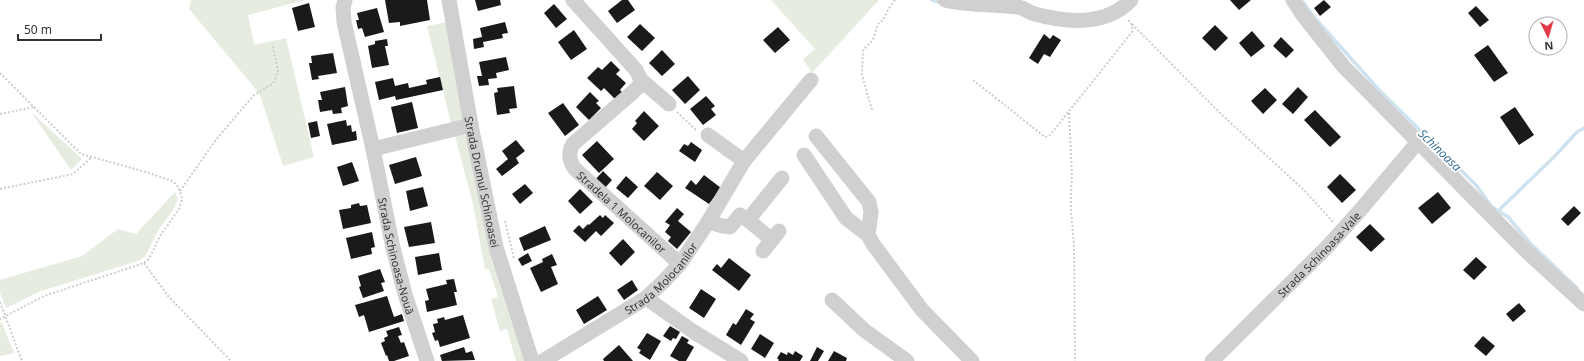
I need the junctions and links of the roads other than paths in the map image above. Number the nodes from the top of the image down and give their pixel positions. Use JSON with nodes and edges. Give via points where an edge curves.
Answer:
{"nodes":[{"id":1,"x":345,"y":0,"type":"edge"},
{"id":2,"x":448,"y":0,"type":"edge"},
{"id":3,"x":573,"y":0,"type":"edge"},
{"id":4,"x":945,"y":0,"type":"edge"},
{"id":5,"x":1131,"y":0,"type":"edge"},
{"id":6,"x":1293,"y":0,"type":"edge"},
{"id":7,"x":641,"y":80,"type":"junction"},
{"id":8,"x":811,"y":80,"type":"dead end"},
{"id":9,"x":670,"y":104,"type":"road end"},
{"id":10,"x":472,"y":124,"type":"junction"},
{"id":11,"x":708,"y":135,"type":"road end"},
{"id":12,"x":816,"y":136,"type":"dead end"},
{"id":13,"x":1418,"y":142,"type":"junction"},
{"id":14,"x":373,"y":149,"type":"junction"},
{"id":15,"x":804,"y":155,"type":"dead end"},
{"id":16,"x":744,"y":161,"type":"junction"},
{"id":17,"x":782,"y":178,"type":"dead end"},
{"id":18,"x":748,"y":220,"type":"junction"},
{"id":19,"x":708,"y":222,"type":"junction"},
{"id":20,"x":868,"y":236,"type":"junction"},
{"id":21,"x":772,"y":241,"type":"dead end"},
{"id":22,"x":680,"y":264,"type":"junction"},
{"id":23,"x":646,"y":298,"type":"junction"},
{"id":24,"x":832,"y":300,"type":"dead end"},
{"id":25,"x":1584,"y":304,"type":"edge"},
{"id":26,"x":427,"y":361,"type":"edge"},
{"id":27,"x":532,"y":361,"type":"edge"},
{"id":28,"x":543,"y":361,"type":"edge"},
{"id":29,"x":741,"y":361,"type":"edge"},
{"id":30,"x":907,"y":361,"type":"edge"},
{"id":31,"x":972,"y":361,"type":"edge"},
{"id":32,"x":1212,"y":361,"type":"edge"}],
"edges":[{"from":1,"to":14,"type":"street","name":"Strada Schinoasa-Nouă","via":[[344,22]]},
{"from":2,"to":10,"type":"street","name":"Strada Drumul Schinoasei"},
{"from":3,"to":7,"type":"street","via":[[636,70]]},
{"from":4,"to":5,"type":"street","via":[[961,4],[1021,7],[1034,14],[1077,21],[1103,17]]},
{"from":6,"to":13,"type":"street","via":[[1344,67]]},
{"from":7,"to":9,"type":"street"},
{"from":7,"to":22,"type":"street","name":"Stradela 1 Molocanilor","via":[[633,92],[573,144],[570,155],[575,169]]},
{"from":8,"to":16,"type":"street","name":"Strada Molocanilor"},
{"from":10,"to":14,"type":"street"},
{"from":10,"to":27,"type":"street","name":"Strada Drumul Schinoasei","via":[[496,247]]},
{"from":11,"to":16,"type":"street"},
{"from":12,"to":20,"type":"street","via":[[869,202],[871,212]]},
{"from":13,"to":25,"type":"street","via":[[1525,250]]},
{"from":13,"to":32,"type":"street","name":"Strada Schinoasa-Vale","via":[[1342,231]]},
{"from":14,"to":26,"type":"street","name":"Strada Schinoasa-Nouă","via":[[395,256]]},
{"from":15,"to":20,"type":"street","via":[[846,218]]},
{"from":16,"to":19,"type":"street","name":"Strada Molocanilor"},
{"from":17,"to":18,"type":"street"},
{"from":18,"to":19,"type":"street","via":[[740,215],[730,227]]},
{"from":18,"to":21,"type":"street"},
{"from":19,"to":22,"type":"street","name":"Strada Molocanilor"},
{"from":20,"to":31,"type":"street","via":[[922,310]]},
{"from":22,"to":23,"type":"street","name":"Strada Molocanilor"},
{"from":23,"to":28,"type":"street","name":"Strada Molocanilor"},
{"from":23,"to":29,"type":"street"},
{"from":24,"to":30,"type":"street","via":[[864,330]]}]}
